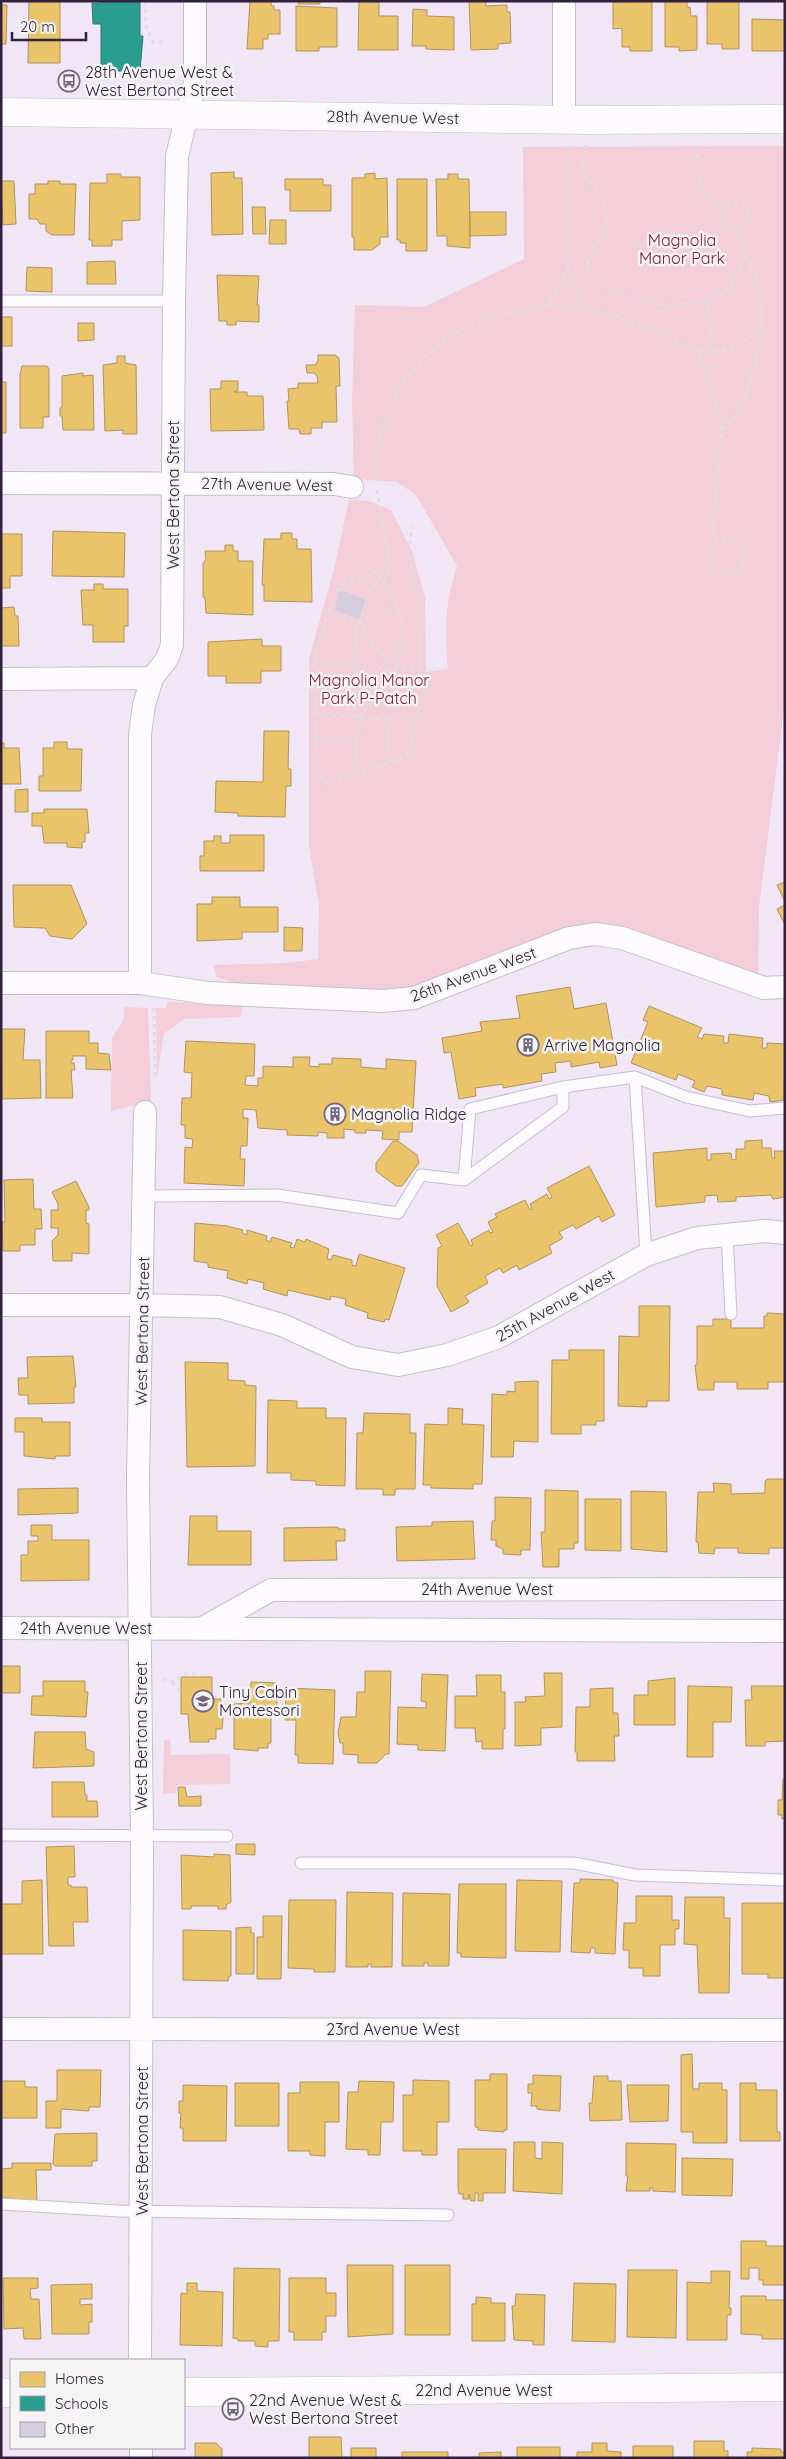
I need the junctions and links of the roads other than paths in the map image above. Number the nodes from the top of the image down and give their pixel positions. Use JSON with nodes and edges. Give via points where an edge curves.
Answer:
{"nodes":[{"id":1,"x":195,"y":1,"type":"edge"},
{"id":2,"x":564,"y":1,"type":"edge"},
{"id":3,"x":1,"y":112,"type":"edge"},
{"id":4,"x":189,"y":114,"type":"junction"},
{"id":5,"x":785,"y":119,"type":"edge"},
{"id":6,"x":566,"y":131,"type":"junction"},
{"id":7,"x":1,"y":301,"type":"edge"},
{"id":8,"x":174,"y":301,"type":"junction"},
{"id":9,"x":1,"y":483,"type":"edge"},
{"id":10,"x":174,"y":483,"type":"junction"},
{"id":11,"x":352,"y":487,"type":"dead end"},
{"id":12,"x":152,"y":678,"type":"junction"},
{"id":13,"x":1,"y":679,"type":"edge"},
{"id":14,"x":1,"y":983,"type":"edge"},
{"id":15,"x":140,"y":983,"type":"junction"},
{"id":16,"x":785,"y":987,"type":"edge"},
{"id":17,"x":636,"y":1077,"type":"junction"},
{"id":18,"x":563,"y":1087,"type":"junction"},
{"id":19,"x":785,"y":1108,"type":"edge"},
{"id":20,"x":145,"y":1112,"type":"dead end"},
{"id":21,"x":464,"y":1180,"type":"junction"},
{"id":22,"x":144,"y":1196,"type":"junction"},
{"id":23,"x":785,"y":1233,"type":"edge"},
{"id":24,"x":727,"y":1235,"type":"junction"},
{"id":25,"x":646,"y":1255,"type":"junction"},
{"id":26,"x":1,"y":1305,"type":"edge"},
{"id":27,"x":142,"y":1305,"type":"junction"},
{"id":28,"x":731,"y":1314,"type":"dead end"},
{"id":29,"x":785,"y":1589,"type":"edge"},
{"id":30,"x":1,"y":1628,"type":"edge"},
{"id":31,"x":140,"y":1629,"type":"junction"},
{"id":32,"x":200,"y":1630,"type":"junction"},
{"id":33,"x":785,"y":1631,"type":"edge"},
{"id":34,"x":1,"y":1836,"type":"edge"},
{"id":35,"x":142,"y":1836,"type":"junction"},
{"id":36,"x":227,"y":1836,"type":"dead end"},
{"id":37,"x":301,"y":1864,"type":"dead end"},
{"id":38,"x":785,"y":1880,"type":"edge"},
{"id":39,"x":141,"y":2028,"type":"junction"},
{"id":40,"x":1,"y":2029,"type":"edge"},
{"id":41,"x":785,"y":2030,"type":"edge"},
{"id":42,"x":1,"y":2204,"type":"edge"},
{"id":43,"x":142,"y":2210,"type":"junction"},
{"id":44,"x":448,"y":2215,"type":"dead end"},
{"id":45,"x":140,"y":2359,"type":"edge"},
{"id":46,"x":785,"y":2387,"type":"edge"},
{"id":47,"x":185,"y":2392,"type":"edge"}],
"edges":[{"from":1,"to":4,"type":"street","name":"West Bertona Street","via":[[195,82]]},
{"from":2,"to":6,"type":"street"},
{"from":3,"to":4,"type":"street","name":"28th Avenue West"},
{"from":4,"to":6,"type":"street","name":"28th Avenue West"},
{"from":4,"to":8,"type":"street","name":"West Bertona Street","via":[[177,156]]},
{"from":5,"to":6,"type":"street","name":"28th Avenue West"},
{"from":7,"to":8,"type":"lane"},
{"from":8,"to":10,"type":"street","name":"West Bertona Street"},
{"from":9,"to":10,"type":"street","name":"27th Avenue West"},
{"from":10,"to":11,"type":"street","name":"27th Avenue West","via":[[334,484]]},
{"from":10,"to":12,"type":"street","name":"West Bertona Street","via":[[172,645],[167,659]]},
{"from":12,"to":13,"type":"street"},
{"from":12,"to":15,"type":"street","name":"West Bertona Street","via":[[140,734]]},
{"from":14,"to":15,"type":"street","name":"26th Avenue West"},
{"from":15,"to":16,"type":"street","name":"26th Avenue West","via":[[208,993],[382,1001],[414,998],[569,938],[595,934],[622,938],[764,988]]},
{"from":17,"to":18,"type":"lane"},
{"from":17,"to":19,"type":"lane","via":[[686,1097],[750,1111]]},
{"from":17,"to":25,"type":"lane"},
{"from":18,"to":21,"type":"lane","via":[[563,1106]]},
{"from":18,"to":21,"type":"lane","via":[[470,1109]]},
{"from":20,"to":22,"type":"street","name":"West Bertona Street"},
{"from":21,"to":22,"type":"lane","via":[[421,1175],[398,1213],[277,1195]]},
{"from":22,"to":27,"type":"street","name":"West Bertona Street"},
{"from":23,"to":24,"type":"street","name":"25th Avenue West","via":[[765,1231]]},
{"from":24,"to":25,"type":"street","name":"25th Avenue West","via":[[697,1238]]},
{"from":24,"to":28,"type":"lane"},
{"from":25,"to":27,"type":"street","name":"25th Avenue West","via":[[499,1337],[447,1355],[398,1365],[352,1357],[282,1325],[220,1308]]},
{"from":26,"to":27,"type":"street","name":"25th Avenue West"},
{"from":27,"to":31,"type":"street","name":"West Bertona Street","via":[[138,1477]]},
{"from":29,"to":32,"type":"street","name":"24th Avenue West","via":[[271,1590]]},
{"from":30,"to":31,"type":"street","name":"24th Avenue West"},
{"from":31,"to":32,"type":"street","name":"24th Avenue West"},
{"from":31,"to":35,"type":"street","name":"West Bertona Street"},
{"from":32,"to":33,"type":"street","name":"24th Avenue West"},
{"from":34,"to":35,"type":"lane"},
{"from":35,"to":36,"type":"lane"},
{"from":35,"to":39,"type":"street","name":"West Bertona Street"},
{"from":37,"to":38,"type":"lane","via":[[574,1863],[636,1875]]},
{"from":39,"to":40,"type":"street","name":"23rd Avenue West"},
{"from":39,"to":41,"type":"street","name":"23rd Avenue West"},
{"from":39,"to":43,"type":"street","name":"West Bertona Street"},
{"from":42,"to":43,"type":"lane"},
{"from":43,"to":44,"type":"lane"},
{"from":43,"to":45,"type":"street","name":"West Bertona Street"},
{"from":46,"to":47,"type":"street","name":"22nd Avenue West"}]}
